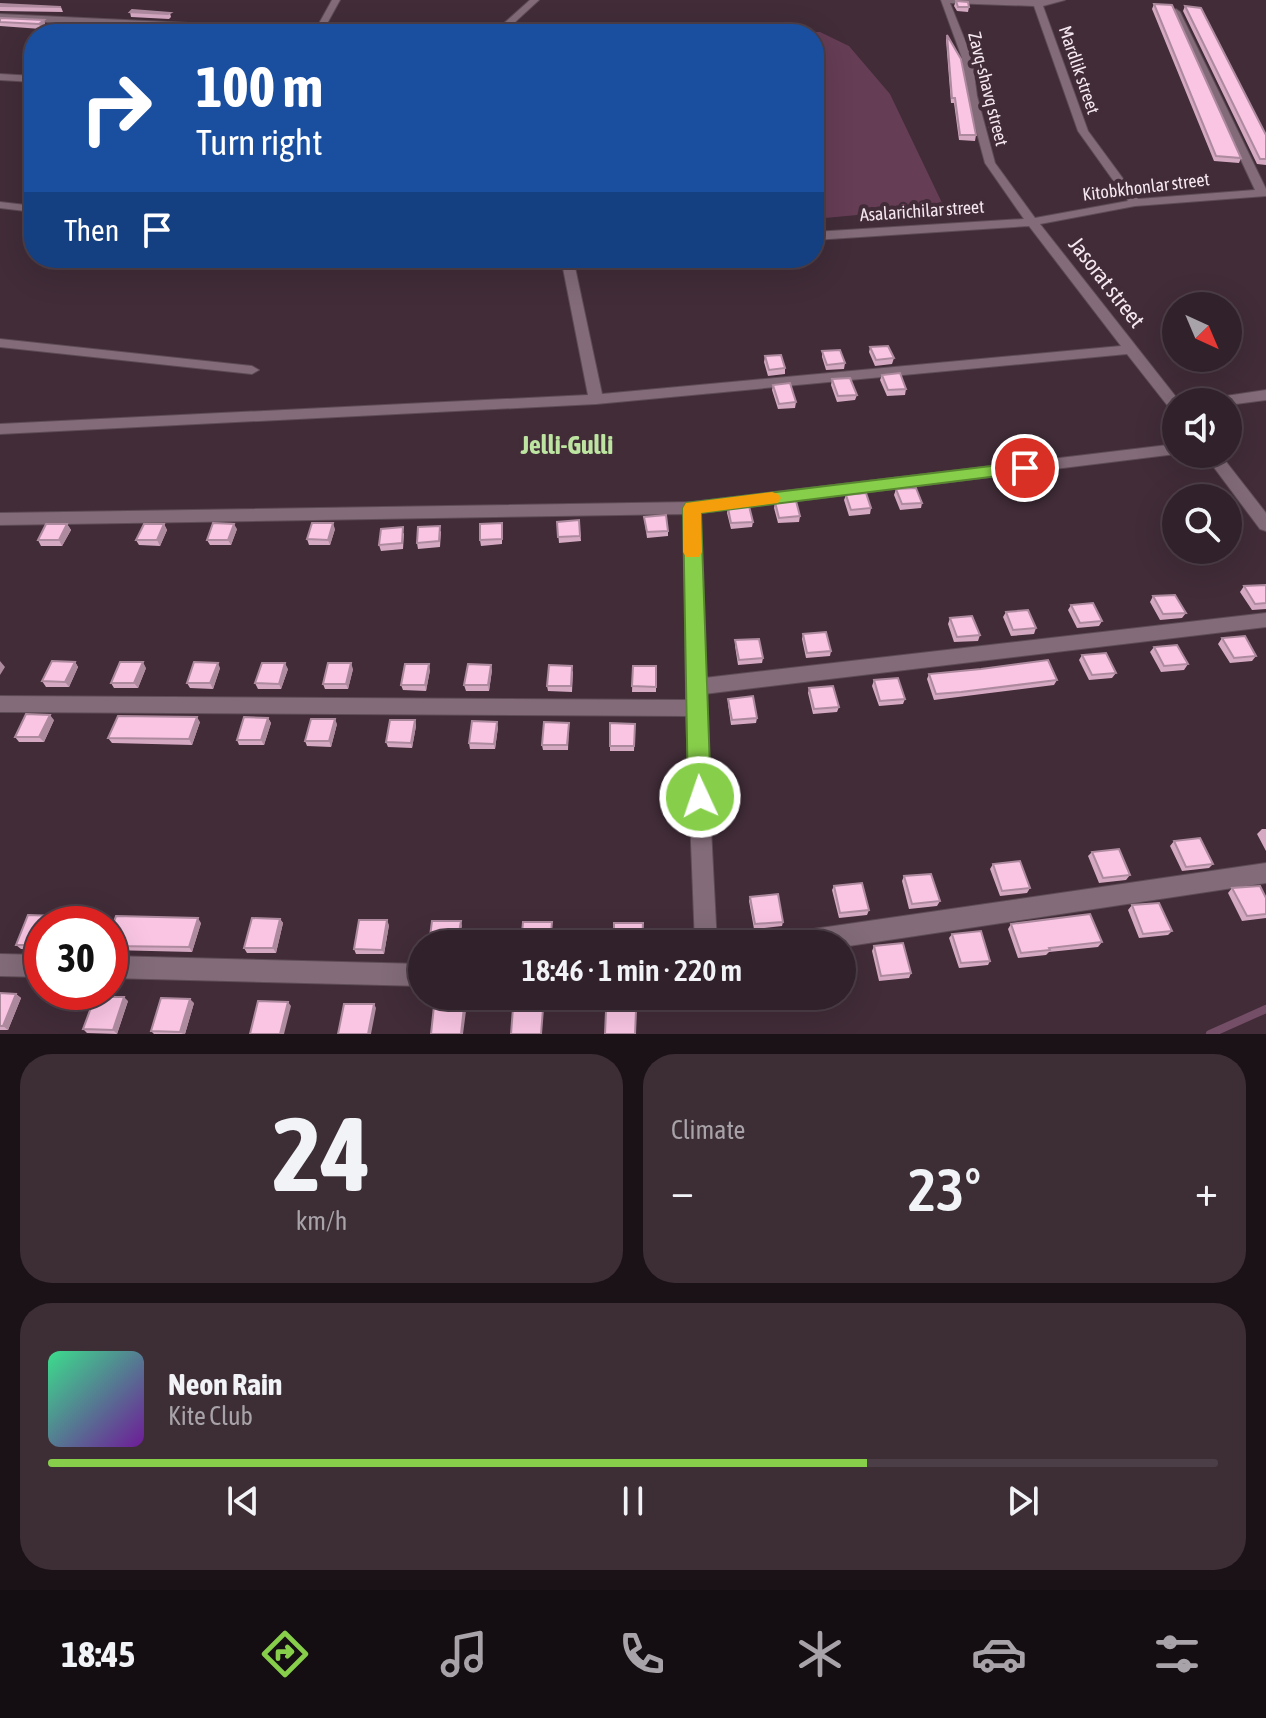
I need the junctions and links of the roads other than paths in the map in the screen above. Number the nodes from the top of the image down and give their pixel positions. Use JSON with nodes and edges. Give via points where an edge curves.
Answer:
{"nodes":[{"id":1,"x":336,"y":0,"type":"edge"},
{"id":2,"x":535,"y":0,"type":"edge"},
{"id":3,"x":946,"y":0,"type":"edge"},
{"id":4,"x":1061,"y":0,"type":"edge"},
{"id":5,"x":1038,"y":4,"type":"junction"},
{"id":6,"x":1176,"y":12,"type":"edge"},
{"id":7,"x":0,"y":17,"type":"edge"},
{"id":8,"x":160,"y":24,"type":"edge"},
{"id":9,"x":323,"y":24,"type":"edge"},
{"id":10,"x":508,"y":24,"type":"edge"},
{"id":11,"x":0,"y":77,"type":"edge"},
{"id":12,"x":24,"y":78,"type":"edge"},
{"id":13,"x":1264,"y":193,"type":"edge"},
{"id":14,"x":1135,"y":203,"type":"junction"},
{"id":15,"x":0,"y":205,"type":"edge"},
{"id":16,"x":24,"y":208,"type":"edge"},
{"id":17,"x":1032,"y":222,"type":"junction"},
{"id":18,"x":824,"y":235,"type":"edge"},
{"id":19,"x":569,"y":268,"type":"edge"},
{"id":20,"x":0,"y":343,"type":"edge"},
{"id":21,"x":1132,"y":349,"type":"junction"},
{"id":22,"x":252,"y":370,"type":"dead end"},
{"id":23,"x":1162,"y":389,"type":"edge"},
{"id":24,"x":1266,"y":395,"type":"edge"},
{"id":25,"x":596,"y":399,"type":"junction"},
{"id":26,"x":1242,"y":399,"type":"edge"},
{"id":27,"x":0,"y":429,"type":"edge"},
{"id":28,"x":1162,"y":451,"type":"edge"},
{"id":29,"x":1223,"y":468,"type":"edge"},
{"id":30,"x":692,"y":508,"type":"junction"},
{"id":31,"x":0,"y":519,"type":"edge"},
{"id":32,"x":1266,"y":525,"type":"edge"},
{"id":33,"x":1266,"y":620,"type":"edge"},
{"id":34,"x":695,"y":687,"type":"junction"},
{"id":35,"x":0,"y":704,"type":"edge"},
{"id":36,"x":695,"y":708,"type":"junction"},
{"id":37,"x":1266,"y":873,"type":"edge"},
{"id":38,"x":705,"y":930,"type":"edge"},
{"id":39,"x":856,"y":934,"type":"edge"},
{"id":40,"x":0,"y":965,"type":"edge"},
{"id":41,"x":24,"y":966,"type":"edge"},
{"id":42,"x":128,"y":967,"type":"edge"},
{"id":43,"x":408,"y":975,"type":"edge"}],
"edges":[{"from":1,"to":9,"type":"street"},
{"from":2,"to":10,"type":"street"},
{"from":3,"to":5,"type":"street"},
{"from":3,"to":17,"type":"street","name":"Zavq-shavq street","via":[[967,58],[990,163]]},
{"from":4,"to":5,"type":"street","name":"Mardlik street"},
{"from":5,"to":14,"type":"street","name":"Mardlik street","via":[[1083,131]]},
{"from":6,"to":13,"type":"street"},
{"from":7,"to":8,"type":"street"},
{"from":11,"to":12,"type":"street"},
{"from":13,"to":14,"type":"street","name":"Kitobkhonlar street"},
{"from":14,"to":17,"type":"street","name":"Kitobkhonlar street"},
{"from":15,"to":16,"type":"street"},
{"from":17,"to":18,"type":"street","name":"Asalarichilar street"},
{"from":17,"to":21,"type":"street","name":"Jasorat street"},
{"from":19,"to":25,"type":"street"},
{"from":20,"to":22,"type":"street"},
{"from":21,"to":23,"type":"street","name":"Jasorat street"},
{"from":21,"to":25,"type":"street"},
{"from":24,"to":26,"type":"street"},
{"from":25,"to":27,"type":"street"},
{"from":28,"to":30,"type":"street"},
{"from":29,"to":32,"type":"street"},
{"from":30,"to":31,"type":"street"},
{"from":30,"to":34,"type":"street"},
{"from":33,"to":34,"type":"street"},
{"from":34,"to":36,"type":"street"},
{"from":35,"to":36,"type":"street"},
{"from":36,"to":38,"type":"street"},
{"from":37,"to":39,"type":"street"},
{"from":40,"to":41,"type":"street"},
{"from":42,"to":43,"type":"street"}]}
